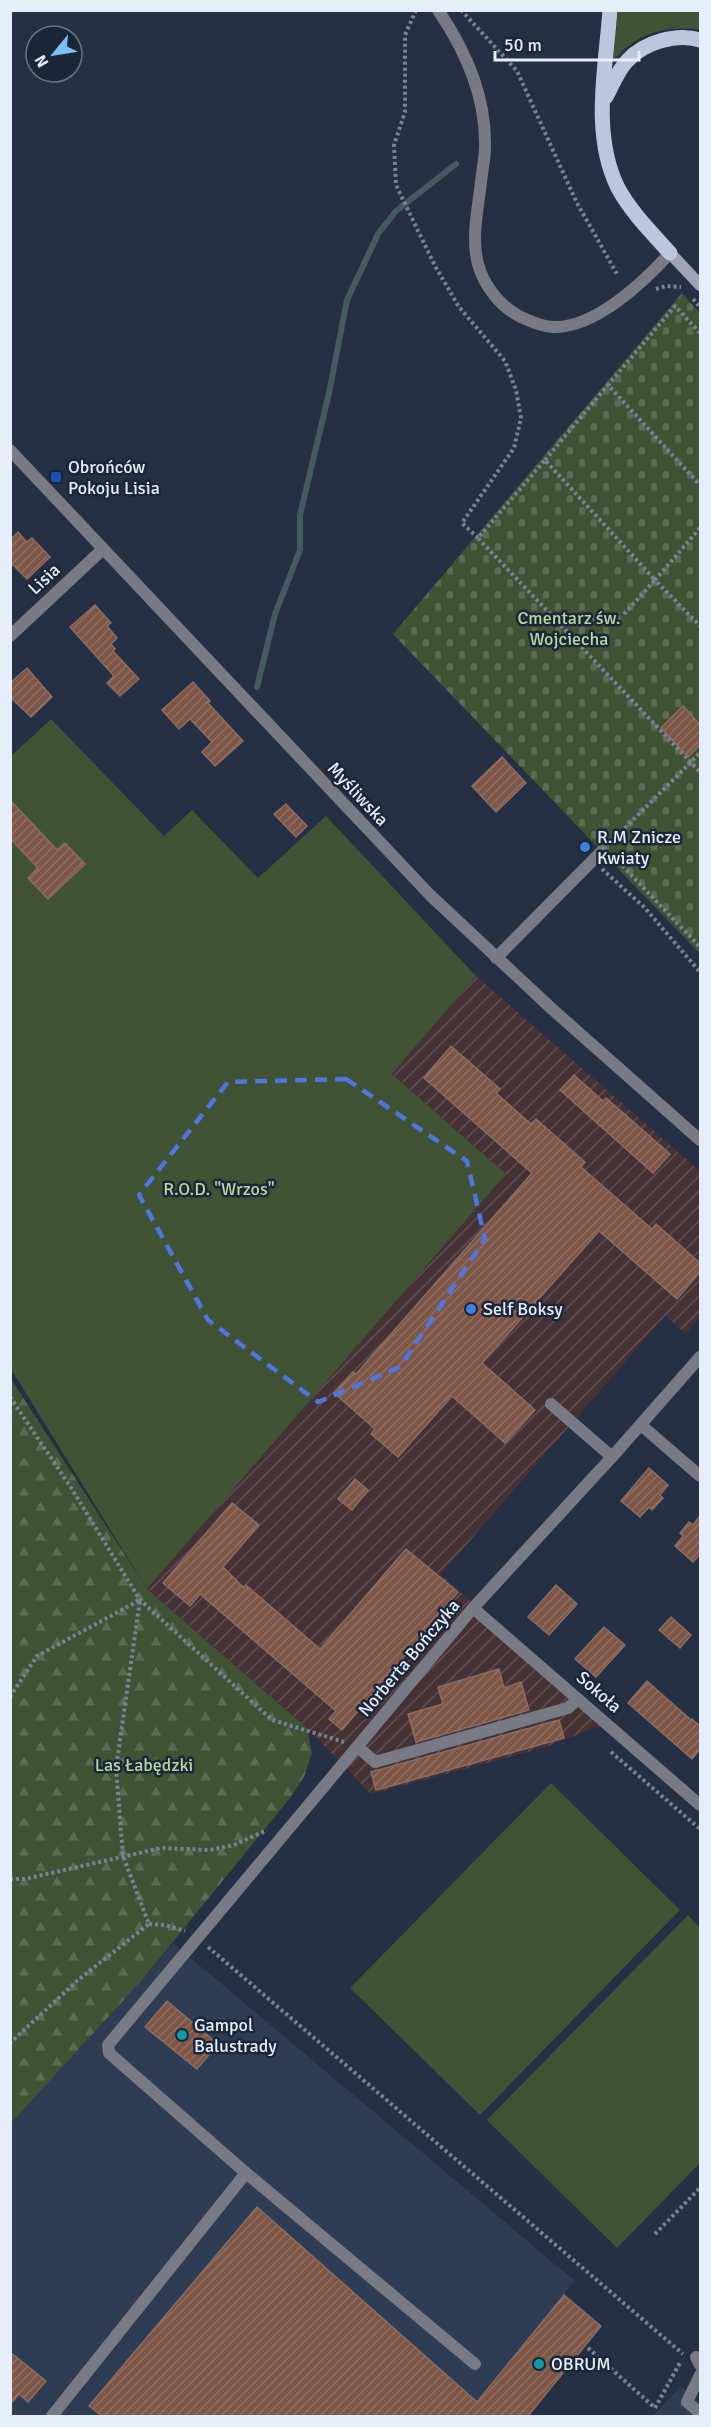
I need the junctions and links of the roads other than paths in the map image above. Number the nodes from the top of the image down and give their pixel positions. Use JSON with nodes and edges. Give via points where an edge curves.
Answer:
{"nodes":[{"id":1,"x":438,"y":10,"type":"edge"},
{"id":2,"x":610,"y":10,"type":"edge"},
{"id":3,"x":700,"y":40,"type":"edge"},
{"id":4,"x":604,"y":100,"type":"junction"},
{"id":5,"x":670,"y":252,"type":"junction"},
{"id":6,"x":700,"y":285,"type":"edge"},
{"id":7,"x":10,"y":450,"type":"edge"},
{"id":8,"x":103,"y":549,"type":"junction"},
{"id":9,"x":10,"y":636,"type":"edge"},
{"id":10,"x":603,"y":850,"type":"road end"},
{"id":11,"x":496,"y":958,"type":"junction"},
{"id":12,"x":700,"y":1140,"type":"edge"},
{"id":13,"x":700,"y":1357,"type":"edge"},
{"id":14,"x":551,"y":1404,"type":"dead end"},
{"id":15,"x":641,"y":1425,"type":"junction"},
{"id":16,"x":612,"y":1457,"type":"junction"},
{"id":17,"x":699,"y":1472,"type":"edge"},
{"id":18,"x":473,"y":1608,"type":"junction"},
{"id":19,"x":578,"y":1699,"type":"junction"},
{"id":20,"x":358,"y":1747,"type":"junction"},
{"id":21,"x":700,"y":1805,"type":"edge"},
{"id":22,"x":246,"y":2173,"type":"junction"},
{"id":23,"x":475,"y":2364,"type":"dead end"},
{"id":24,"x":700,"y":2375,"type":"edge"},
{"id":25,"x":700,"y":2413,"type":"edge"},
{"id":26,"x":52,"y":2416,"type":"edge"}],
"edges":[{"from":1,"to":5,"type":"street","via":[[473,73],[485,146],[475,238],[478,265],[490,290],[508,310],[553,327],[577,324],[612,304]]},
{"from":2,"to":4,"type":"main road"},
{"from":3,"to":4,"type":"main road","via":[[669,39],[645,46],[626,61]]},
{"from":4,"to":5,"type":"main road","via":[[604,144],[618,188]]},
{"from":5,"to":6,"type":"main road"},
{"from":7,"to":8,"type":"street","name":"Myśliwska"},
{"from":8,"to":9,"type":"street","name":"Lisia"},
{"from":8,"to":11,"type":"street","name":"Myśliwska","via":[[384,849]]},
{"from":10,"to":11,"type":"street"},
{"from":11,"to":12,"type":"street","name":"Myśliwska"},
{"from":13,"to":15,"type":"street","name":"Norberta Bończyka"},
{"from":14,"to":16,"type":"street"},
{"from":15,"to":16,"type":"street","name":"Norberta Bończyka"},
{"from":15,"to":17,"type":"street"},
{"from":16,"to":18,"type":"street","name":"Norberta Bończyka"},
{"from":18,"to":19,"type":"street","name":"Sokoła"},
{"from":18,"to":20,"type":"street","name":"Norberta Bończyka"},
{"from":19,"to":20,"type":"street","via":[[568,1708],[375,1762]]},
{"from":19,"to":21,"type":"street","name":"Sokoła"},
{"from":20,"to":22,"type":"street","name":"Norberta Bończyka","via":[[108,2045],[109,2053]]},
{"from":22,"to":23,"type":"street","name":"Norberta Bończyka"},
{"from":22,"to":26,"type":"street"},
{"from":24,"to":25,"type":"street","via":[[687,2402]]}]}
